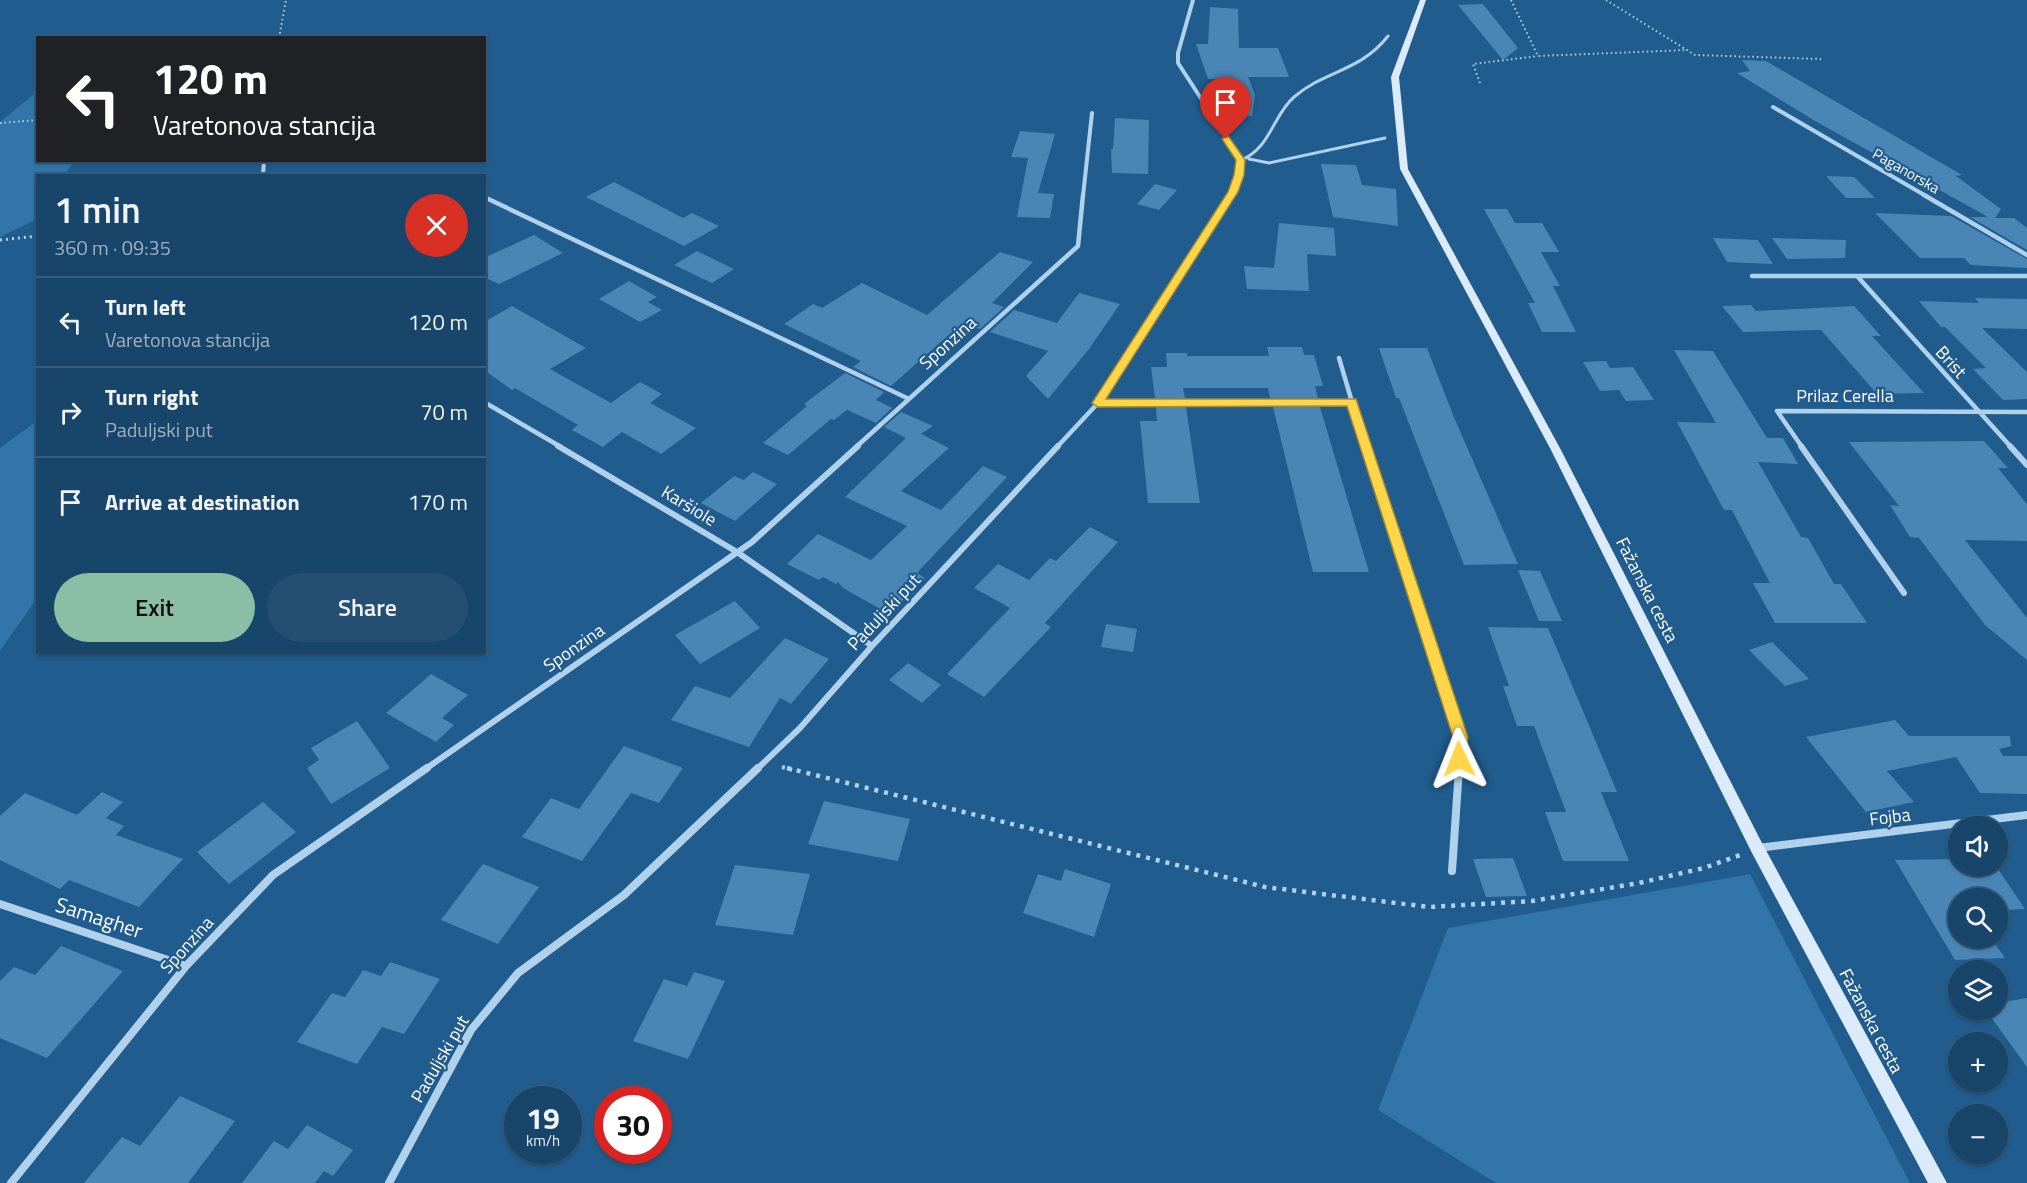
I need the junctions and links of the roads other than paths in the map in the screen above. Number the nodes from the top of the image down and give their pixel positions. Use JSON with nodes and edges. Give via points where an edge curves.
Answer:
{"nodes":[{"id":1,"x":1192,"y":0,"type":"edge"},
{"id":2,"x":1423,"y":0,"type":"edge"},
{"id":3,"x":1388,"y":36,"type":"dead end"},
{"id":4,"x":1773,"y":107,"type":"dead end"},
{"id":5,"x":1092,"y":112,"type":"dead end"},
{"id":6,"x":1385,"y":138,"type":"dead end"},
{"id":7,"x":1249,"y":159,"type":"junction"},
{"id":8,"x":1241,"y":160,"type":"junction"},
{"id":9,"x":486,"y":199,"type":"edge"},
{"id":10,"x":2027,"y":255,"type":"edge"},
{"id":11,"x":1752,"y":276,"type":"dead end"},
{"id":12,"x":1857,"y":276,"type":"junction"},
{"id":13,"x":2027,"y":276,"type":"edge"},
{"id":14,"x":1339,"y":358,"type":"dead end"},
{"id":15,"x":909,"y":399,"type":"junction"},
{"id":16,"x":1352,"y":402,"type":"junction"},
{"id":17,"x":486,"y":403,"type":"edge"},
{"id":18,"x":1098,"y":403,"type":"junction"},
{"id":19,"x":1977,"y":411,"type":"junction"},
{"id":20,"x":2027,"y":412,"type":"edge"},
{"id":21,"x":2027,"y":465,"type":"edge"},
{"id":22,"x":737,"y":552,"type":"junction"},
{"id":23,"x":1904,"y":593,"type":"dead end"},
{"id":24,"x":872,"y":646,"type":"junction"},
{"id":25,"x":2027,"y":815,"type":"edge"},
{"id":26,"x":1757,"y":848,"type":"junction"},
{"id":27,"x":1452,"y":871,"type":"dead end"},
{"id":28,"x":0,"y":904,"type":"edge"},
{"id":29,"x":186,"y":966,"type":"junction"},
{"id":30,"x":11,"y":1183,"type":"edge"},
{"id":31,"x":389,"y":1183,"type":"edge"},
{"id":32,"x":1938,"y":1183,"type":"edge"}],
"edges":[{"from":1,"to":8,"type":"street","via":[[1178,63]]},
{"from":2,"to":26,"type":"main road","name":"Fažanska cesta","via":[[1395,77],[1404,169],[1556,450]]},
{"from":3,"to":7,"type":"lane","via":[[1380,49],[1360,63],[1294,95]]},
{"from":4,"to":10,"type":"street","name":"Paganorska"},
{"from":5,"to":15,"type":"street","name":"Sponzina","via":[[1077,246]]},
{"from":6,"to":7,"type":"lane","via":[[1269,163]]},
{"from":7,"to":8,"type":"lane"},
{"from":8,"to":18,"type":"street","name":"Paduljski put","via":[[1233,192]]},
{"from":9,"to":15,"type":"street"},
{"from":11,"to":12,"type":"street"},
{"from":12,"to":13,"type":"street"},
{"from":12,"to":19,"type":"street","name":"Brist"},
{"from":14,"to":16,"type":"street"},
{"from":15,"to":22,"type":"street","name":"Sponzina"},
{"from":16,"to":18,"type":"street"},
{"from":16,"to":27,"type":"street","via":[[1461,737]]},
{"from":17,"to":22,"type":"street","name":"Karšiole"},
{"from":18,"to":24,"type":"street","name":"Paduljski put"},
{"from":19,"to":20,"type":"street","name":"Prilaz Cerella"},
{"from":19,"to":21,"type":"street","name":"Brist"},
{"from":19,"to":23,"type":"street","name":"Prilaz Cerella","via":[[1777,411]]},
{"from":22,"to":24,"type":"street","name":"Karšiole"},
{"from":22,"to":29,"type":"street","name":"Sponzina","via":[[273,875]]},
{"from":24,"to":31,"type":"street","name":"Paduljski put","via":[[800,728],[624,895],[518,973],[471,1030]]},
{"from":25,"to":26,"type":"street","name":"Fojba"},
{"from":26,"to":32,"type":"main road","name":"Fažanska cesta"},
{"from":28,"to":29,"type":"street","name":"Samagher"},
{"from":29,"to":30,"type":"street","name":"Sponzina"}]}
